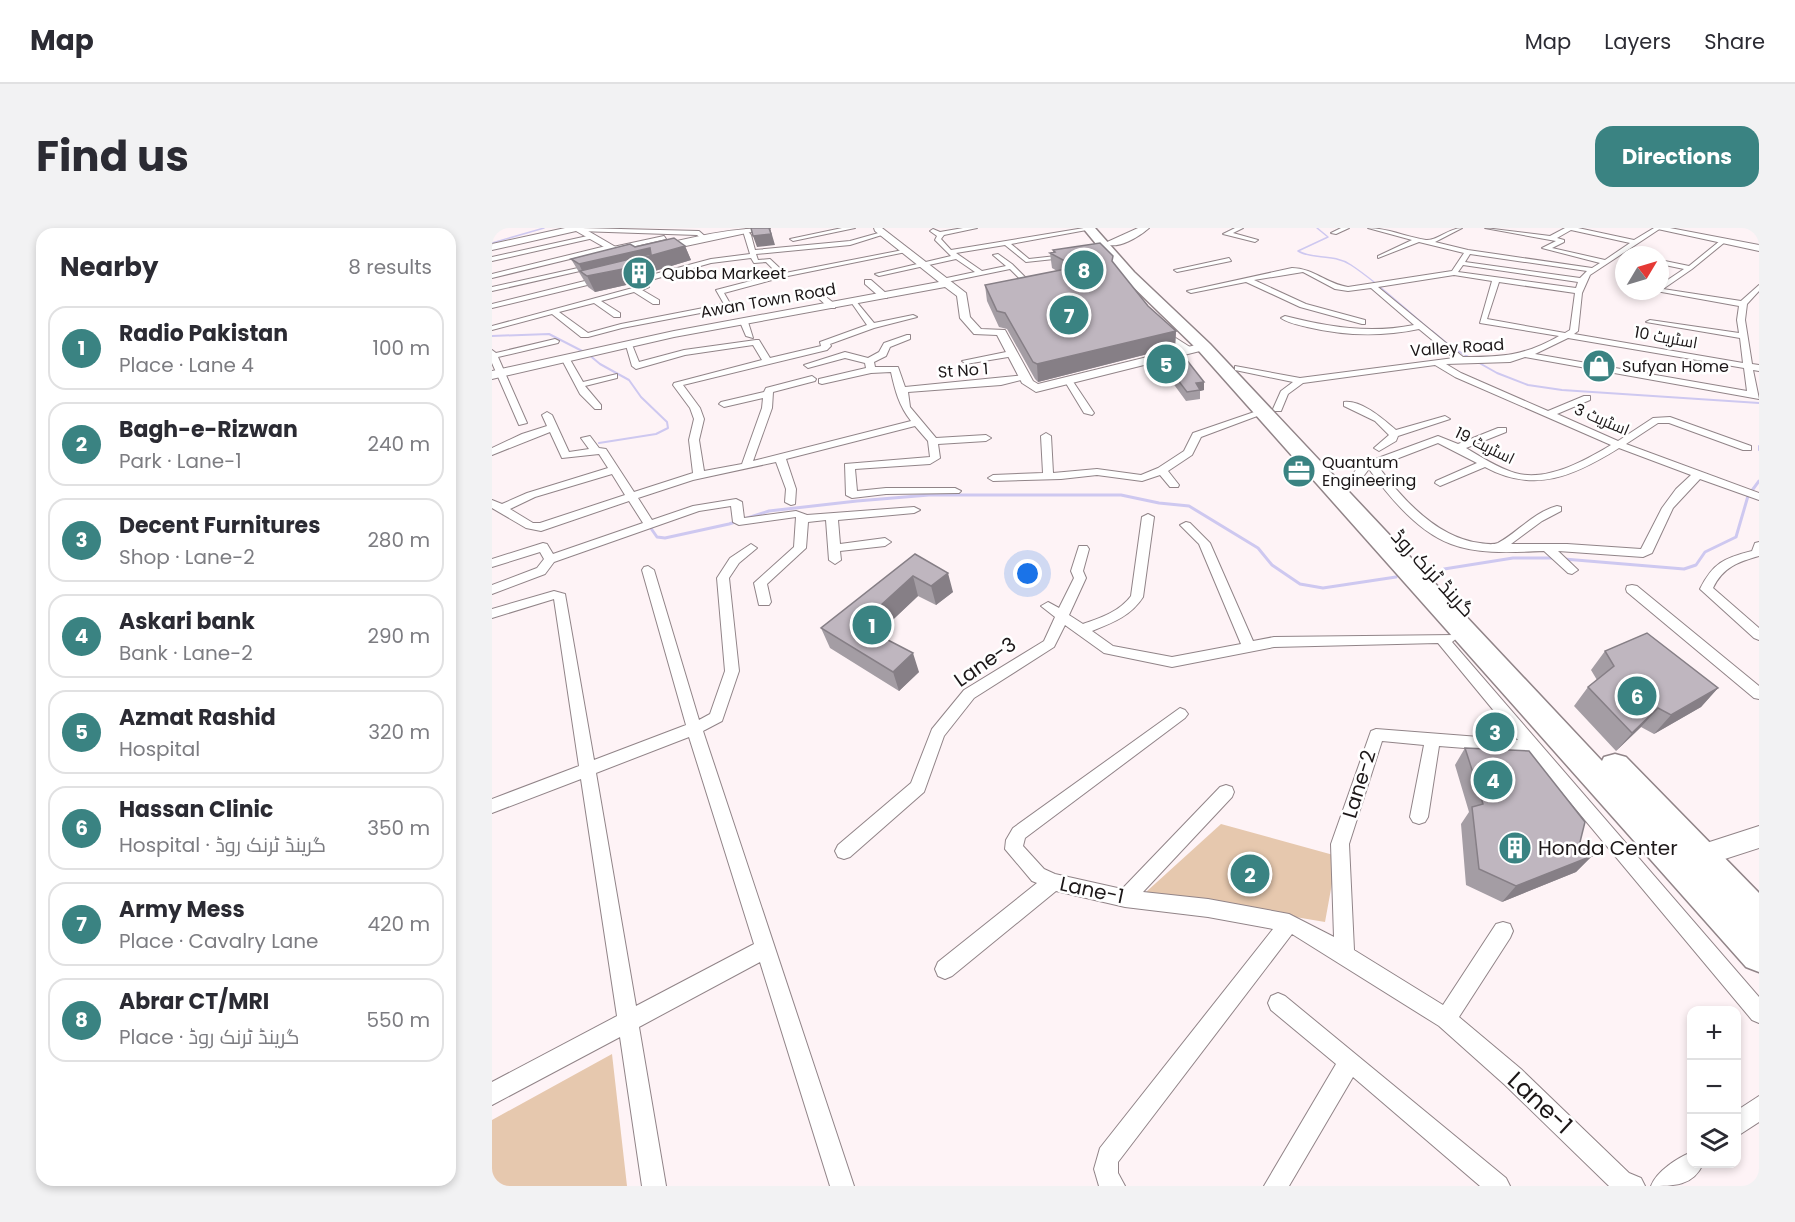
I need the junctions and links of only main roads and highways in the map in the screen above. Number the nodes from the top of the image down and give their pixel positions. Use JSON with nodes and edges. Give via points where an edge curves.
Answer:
{"nodes":[{"id":1,"x":1089,"y":228,"type":"edge"},
{"id":2,"x":1094,"y":228,"type":"edge"},
{"id":3,"x":1112,"y":238,"type":"edge"},
{"id":4,"x":1162,"y":317,"type":"junction"},
{"id":5,"x":1271,"y":410,"type":"junction"},
{"id":6,"x":1504,"y":673,"type":"junction"},
{"id":7,"x":1689,"y":860,"type":"junction"},
{"id":8,"x":1759,"y":918,"type":"edge"},
{"id":9,"x":1759,"y":954,"type":"edge"},
{"id":10,"x":1759,"y":973,"type":"edge"}],
"edges":[{"from":1,"to":4,"type":"highway","name":"گرینڈ ٹرنک روڈ"},
{"from":2,"to":3,"type":"highway","name":"گرینڈ ٹرنک روڈ"},
{"from":3,"to":4,"type":"highway","name":"گرینڈ ٹرنک روڈ"},
{"from":3,"to":5,"type":"highway","name":"گرینڈ ٹرنک روڈ","via":[[1238,368]]},
{"from":4,"to":5,"type":"highway","name":"گرینڈ ٹرنک روڈ"},
{"from":5,"to":6,"type":"highway","name":"گرینڈ ٹرنک روڈ"},
{"from":5,"to":7,"type":"highway","name":"گرینڈ ٹرنک روڈ","via":[[1351,485]]},
{"from":6,"to":7,"type":"highway","name":"گرینڈ ٹرنک روڈ"},
{"from":6,"to":10,"type":"highway","name":"گرینڈ ٹرنک روڈ","via":[[1560,750],[1620,822]]},
{"from":7,"to":8,"type":"highway","name":"گرینڈ ٹرنک روڈ"},
{"from":7,"to":9,"type":"highway","name":"گرینڈ ٹرنک روڈ"}]}
